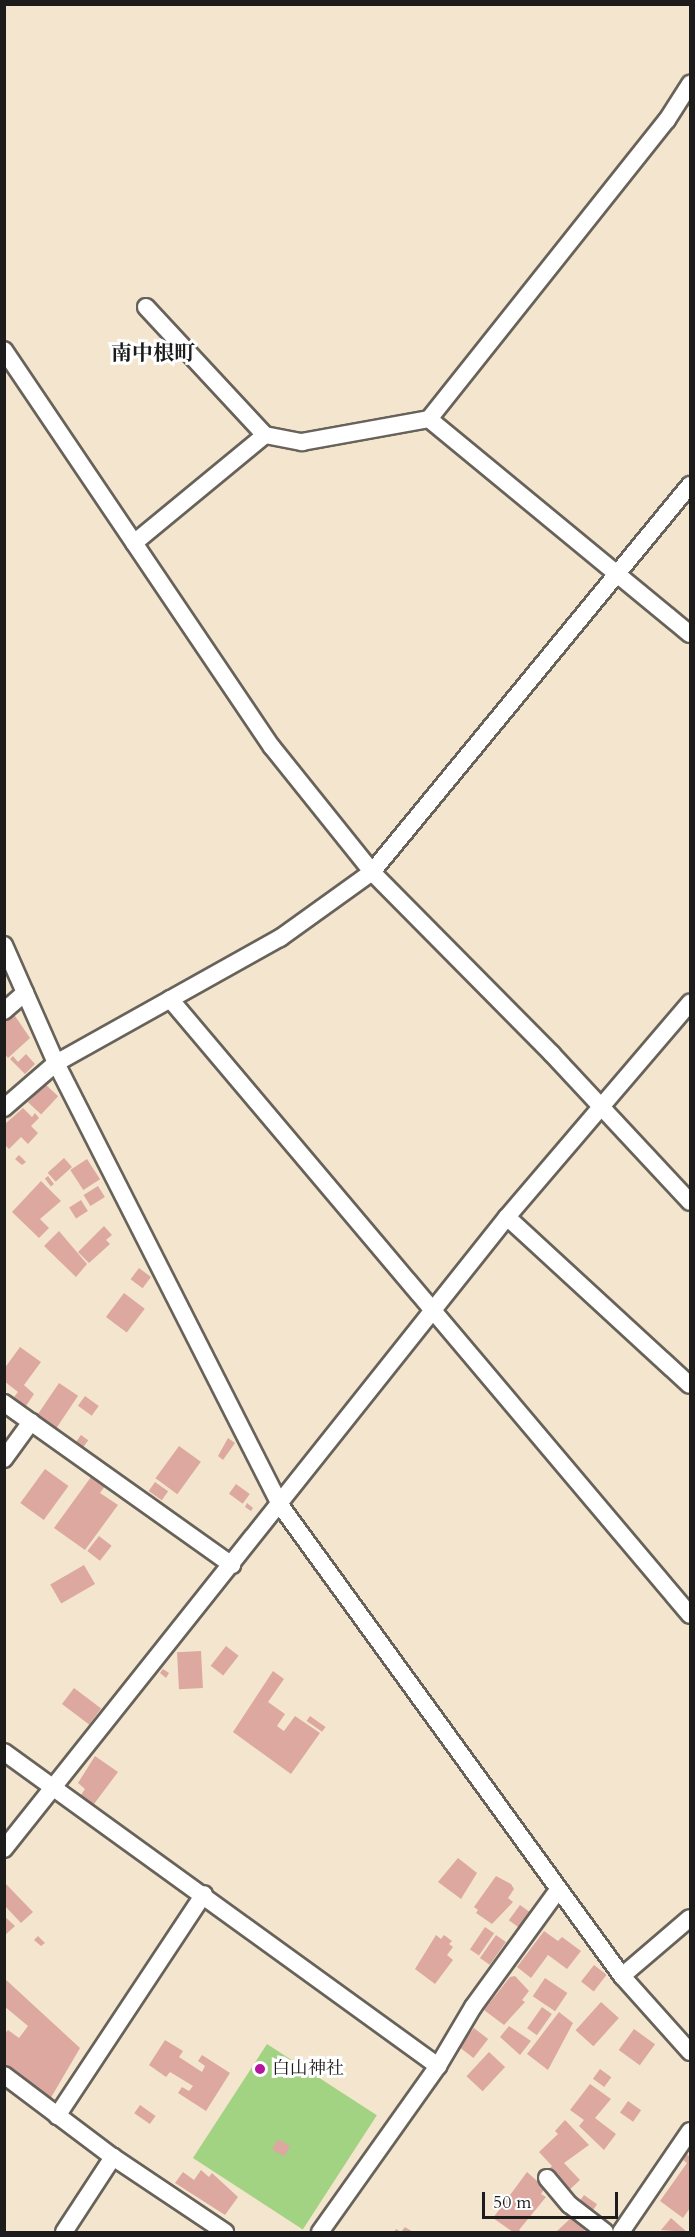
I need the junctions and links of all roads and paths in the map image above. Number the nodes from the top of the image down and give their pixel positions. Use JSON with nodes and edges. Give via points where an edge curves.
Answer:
{"nodes":[{"id":1,"x":690,"y":84,"type":"edge"},
{"id":2,"x":146,"y":307,"type":"dead end"},
{"id":3,"x":4,"y":350,"type":"edge"},
{"id":4,"x":429,"y":419,"type":"junction"},
{"id":5,"x":265,"y":435,"type":"junction"},
{"id":6,"x":690,"y":485,"type":"edge"},
{"id":7,"x":134,"y":543,"type":"junction"},
{"id":8,"x":618,"y":574,"type":"junction"},
{"id":9,"x":690,"y":634,"type":"edge"},
{"id":10,"x":372,"y":872,"type":"junction"},
{"id":11,"x":4,"y":945,"type":"edge"},
{"id":12,"x":25,"y":993,"type":"junction"},
{"id":13,"x":170,"y":999,"type":"junction"},
{"id":14,"x":690,"y":1003,"type":"edge"},
{"id":15,"x":4,"y":1011,"type":"edge"},
{"id":16,"x":56,"y":1063,"type":"junction"},
{"id":17,"x":4,"y":1108,"type":"edge"},
{"id":18,"x":602,"y":1111,"type":"junction"},
{"id":19,"x":690,"y":1202,"type":"edge"},
{"id":20,"x":507,"y":1216,"type":"junction"},
{"id":21,"x":435,"y":1311,"type":"junction"},
{"id":22,"x":690,"y":1385,"type":"edge"},
{"id":23,"x":4,"y":1403,"type":"edge"},
{"id":24,"x":31,"y":1422,"type":"junction"},
{"id":25,"x":4,"y":1459,"type":"edge"},
{"id":26,"x":280,"y":1505,"type":"junction"},
{"id":27,"x":232,"y":1565,"type":"junction"},
{"id":28,"x":690,"y":1615,"type":"edge"},
{"id":29,"x":4,"y":1752,"type":"edge"},
{"id":30,"x":53,"y":1788,"type":"junction"},
{"id":31,"x":4,"y":1849,"type":"edge"},
{"id":32,"x":558,"y":1890,"type":"junction"},
{"id":33,"x":204,"y":1894,"type":"junction"},
{"id":34,"x":690,"y":1918,"type":"edge"},
{"id":35,"x":622,"y":1976,"type":"junction"},
{"id":36,"x":690,"y":2052,"type":"edge"},
{"id":37,"x":438,"y":2066,"type":"junction"},
{"id":38,"x":4,"y":2075,"type":"edge"},
{"id":39,"x":57,"y":2116,"type":"junction"},
{"id":40,"x":690,"y":2131,"type":"edge"},
{"id":41,"x":113,"y":2157,"type":"junction"},
{"id":42,"x":547,"y":2178,"type":"dead end"},
{"id":43,"x":327,"y":2230,"type":"edge"},
{"id":44,"x":64,"y":2232,"type":"edge"},
{"id":45,"x":225,"y":2232,"type":"edge"},
{"id":46,"x":605,"y":2232,"type":"edge"},
{"id":47,"x":621,"y":2232,"type":"edge"}],
"edges":[{"from":1,"to":4,"type":"street","via":[[667,120]]},
{"from":2,"to":5,"type":"street"},
{"from":3,"to":7,"type":"street"},
{"from":4,"to":5,"type":"street","via":[[302,442]]},
{"from":4,"to":8,"type":"street"},
{"from":5,"to":7,"type":"street"},
{"from":6,"to":8,"type":"street"},
{"from":7,"to":10,"type":"street","via":[[272,747]]},
{"from":8,"to":9,"type":"street"},
{"from":8,"to":10,"type":"street"},
{"from":10,"to":13,"type":"street","via":[[280,938]]},
{"from":10,"to":18,"type":"street","via":[[552,1054]]},
{"from":11,"to":12,"type":"street"},
{"from":12,"to":15,"type":"street"},
{"from":12,"to":16,"type":"street"},
{"from":13,"to":16,"type":"street"},
{"from":13,"to":21,"type":"street"},
{"from":14,"to":18,"type":"street"},
{"from":16,"to":17,"type":"street"},
{"from":16,"to":26,"type":"street"},
{"from":18,"to":19,"type":"street"},
{"from":18,"to":20,"type":"street"},
{"from":20,"to":21,"type":"street"},
{"from":20,"to":22,"type":"street"},
{"from":21,"to":26,"type":"street"},
{"from":21,"to":28,"type":"street"},
{"from":23,"to":24,"type":"street"},
{"from":24,"to":25,"type":"street"},
{"from":24,"to":27,"type":"street"},
{"from":26,"to":27,"type":"street"},
{"from":26,"to":32,"type":"street"},
{"from":27,"to":30,"type":"street"},
{"from":29,"to":30,"type":"street"},
{"from":30,"to":31,"type":"street"},
{"from":30,"to":33,"type":"street"},
{"from":32,"to":35,"type":"street"},
{"from":32,"to":37,"type":"street","via":[[473,2007]]},
{"from":33,"to":37,"type":"street"},
{"from":33,"to":39,"type":"street"},
{"from":34,"to":35,"type":"street"},
{"from":35,"to":36,"type":"street"},
{"from":37,"to":43,"type":"street"},
{"from":38,"to":39,"type":"street"},
{"from":39,"to":41,"type":"street"},
{"from":40,"to":47,"type":"street"},
{"from":41,"to":44,"type":"street"},
{"from":41,"to":45,"type":"street"},
{"from":42,"to":46,"type":"street","via":[[570,2205]]}]}
